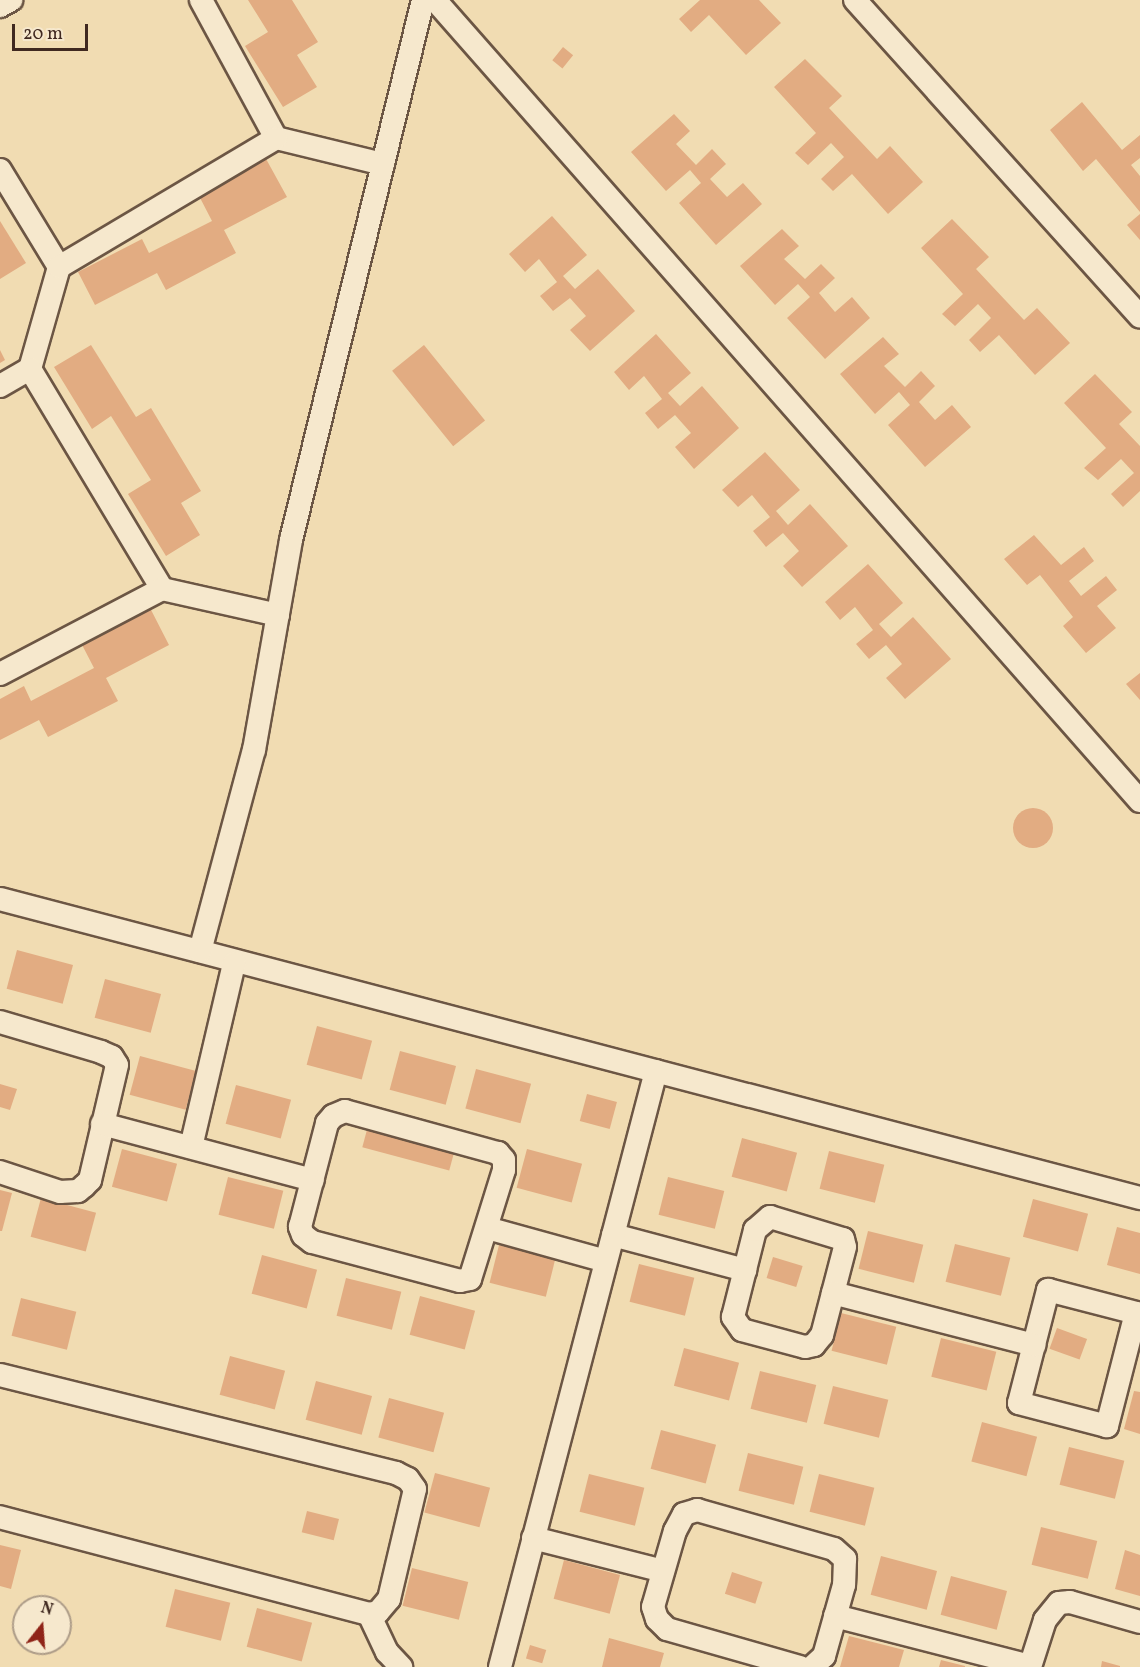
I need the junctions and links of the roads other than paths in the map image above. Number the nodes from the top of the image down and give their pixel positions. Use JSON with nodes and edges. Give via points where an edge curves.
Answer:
{"nodes":[{"id":1,"x":10,"y":0,"type":"edge"},
{"id":2,"x":201,"y":0,"type":"edge"},
{"id":3,"x":423,"y":0,"type":"edge"},
{"id":4,"x":435,"y":0,"type":"edge"},
{"id":5,"x":855,"y":0,"type":"edge"},
{"id":6,"x":0,"y":6,"type":"edge"},
{"id":7,"x":276,"y":138,"type":"junction"},
{"id":8,"x":383,"y":164,"type":"junction"},
{"id":9,"x":0,"y":170,"type":"edge"},
{"id":10,"x":60,"y":267,"type":"junction"},
{"id":11,"x":1140,"y":317,"type":"edge"},
{"id":12,"x":30,"y":369,"type":"junction"},
{"id":13,"x":0,"y":387,"type":"edge"},
{"id":14,"x":162,"y":589,"type":"junction"},
{"id":15,"x":278,"y":615,"type":"junction"},
{"id":16,"x":0,"y":674,"type":"edge"},
{"id":17,"x":1140,"y":801,"type":"edge"},
{"id":18,"x":0,"y":899,"type":"edge"},
{"id":19,"x":200,"y":951,"type":"junction"},
{"id":20,"x":234,"y":963,"type":"junction"},
{"id":21,"x":0,"y":1022,"type":"edge"},
{"id":22,"x":656,"y":1071,"type":"junction"},
{"id":23,"x":102,"y":1124,"type":"junction"},
{"id":24,"x":191,"y":1146,"type":"junction"},
{"id":25,"x":0,"y":1172,"type":"edge"},
{"id":26,"x":313,"y":1180,"type":"junction"},
{"id":27,"x":1140,"y":1198,"type":"edge"},
{"id":28,"x":487,"y":1228,"type":"junction"},
{"id":29,"x":613,"y":1235,"type":"junction"},
{"id":30,"x":606,"y":1261,"type":"junction"},
{"id":31,"x":745,"y":1270,"type":"junction"},
{"id":32,"x":833,"y":1293,"type":"junction"},
{"id":33,"x":1034,"y":1345,"type":"junction"},
{"id":34,"x":1131,"y":1370,"type":"edge"},
{"id":35,"x":0,"y":1375,"type":"edge"},
{"id":36,"x":0,"y":1517,"type":"edge"},
{"id":37,"x":534,"y":1538,"type":"junction"},
{"id":38,"x":663,"y":1571,"type":"junction"},
{"id":39,"x":369,"y":1614,"type":"junction"},
{"id":40,"x":836,"y":1616,"type":"junction"},
{"id":41,"x":1140,"y":1622,"type":"edge"},
{"id":42,"x":1030,"y":1666,"type":"edge"},
{"id":43,"x":401,"y":1667,"type":"edge"},
{"id":44,"x":500,"y":1667,"type":"edge"},
{"id":45,"x":800,"y":1667,"type":"edge"},
{"id":46,"x":812,"y":1667,"type":"edge"}],
"edges":[{"from":1,"to":6,"type":"street"},
{"from":2,"to":7,"type":"street"},
{"from":3,"to":8,"type":"street"},
{"from":4,"to":17,"type":"street"},
{"from":5,"to":11,"type":"street"},
{"from":7,"to":8,"type":"street"},
{"from":7,"to":10,"type":"street"},
{"from":8,"to":15,"type":"street","via":[[291,540]]},
{"from":9,"to":10,"type":"street"},
{"from":10,"to":12,"type":"street"},
{"from":12,"to":13,"type":"street"},
{"from":12,"to":14,"type":"street"},
{"from":14,"to":15,"type":"street"},
{"from":14,"to":16,"type":"street"},
{"from":15,"to":19,"type":"street","via":[[254,750]]},
{"from":18,"to":19,"type":"street"},
{"from":19,"to":20,"type":"street"},
{"from":20,"to":22,"type":"street"},
{"from":20,"to":24,"type":"street"},
{"from":21,"to":23,"type":"street","via":[[112,1057],[117,1065]]},
{"from":22,"to":27,"type":"street"},
{"from":22,"to":29,"type":"street"},
{"from":23,"to":24,"type":"street"},
{"from":23,"to":25,"type":"street","via":[[90,1180],[78,1191],[60,1192]]},
{"from":24,"to":26,"type":"street"},
{"from":26,"to":28,"type":"street","via":[[300,1227],[312,1242],[460,1281],[470,1279],[475,1271]]},
{"from":26,"to":28,"type":"street","via":[[327,1124],[345,1111],[498,1153],[504,1170]]},
{"from":28,"to":30,"type":"street"},
{"from":29,"to":30,"type":"street"},
{"from":29,"to":31,"type":"street"},
{"from":30,"to":37,"type":"street"},
{"from":31,"to":32,"type":"street","via":[[755,1230],[770,1217],[837,1234],[845,1247]]},
{"from":31,"to":32,"type":"street","via":[[733,1317],[736,1325],[795,1344],[814,1345],[822,1335]]},
{"from":32,"to":33,"type":"street"},
{"from":33,"to":34,"type":"street","via":[[1048,1290],[1114,1307],[1136,1313]]},
{"from":33,"to":34,"type":"street","via":[[1019,1403],[1107,1426]]},
{"from":35,"to":39,"type":"street","via":[[408,1479],[415,1489],[414,1498],[389,1599],[378,1612]]},
{"from":36,"to":39,"type":"street"},
{"from":37,"to":38,"type":"street"},
{"from":37,"to":44,"type":"street"},
{"from":38,"to":40,"type":"street","via":[[684,1514],[698,1510],[834,1549],[845,1559],[844,1585]]},
{"from":38,"to":45,"type":"street","via":[[653,1607],[667,1629]]},
{"from":39,"to":43,"type":"street","via":[[387,1652]]},
{"from":40,"to":42,"type":"street"},
{"from":40,"to":46,"type":"street","via":[[824,1656]]},
{"from":41,"to":42,"type":"street","via":[[1070,1602],[1059,1603],[1045,1620]]}]}
